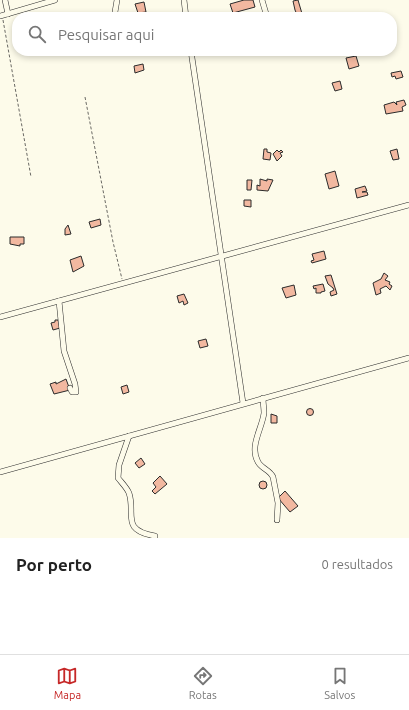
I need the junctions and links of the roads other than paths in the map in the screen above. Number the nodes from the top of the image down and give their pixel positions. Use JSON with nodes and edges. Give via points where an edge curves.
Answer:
{"nodes":[{"id":1,"x":5,"y":0,"type":"edge"},
{"id":2,"x":55,"y":0,"type":"edge"},
{"id":3,"x":117,"y":0,"type":"edge"},
{"id":4,"x":184,"y":0,"type":"edge"},
{"id":5,"x":262,"y":0,"type":"edge"},
{"id":6,"x":13,"y":12,"type":"edge"},
{"id":7,"x":115,"y":12,"type":"edge"},
{"id":8,"x":185,"y":12,"type":"edge"},
{"id":9,"x":266,"y":12,"type":"edge"},
{"id":10,"x":3,"y":15,"type":"edge"},
{"id":11,"x":192,"y":56,"type":"edge"},
{"id":12,"x":409,"y":205,"type":"edge"},
{"id":13,"x":222,"y":256,"type":"junction"},
{"id":14,"x":59,"y":301,"type":"junction"},
{"id":15,"x":0,"y":317,"type":"edge"},
{"id":16,"x":409,"y":358,"type":"edge"},
{"id":17,"x":70,"y":388,"type":"dead end"},
{"id":18,"x":263,"y":398,"type":"junction"},
{"id":19,"x":243,"y":403,"type":"junction"},
{"id":20,"x":129,"y":436,"type":"junction"},
{"id":21,"x":0,"y":472,"type":"edge"},
{"id":22,"x":277,"y":520,"type":"dead end"},
{"id":23,"x":155,"y":536,"type":"dead end"}],
"edges":[{"from":1,"to":10,"type":"street"},
{"from":2,"to":6,"type":"street"},
{"from":3,"to":7,"type":"street"},
{"from":4,"to":8,"type":"street"},
{"from":5,"to":9,"type":"street"},
{"from":11,"to":13,"type":"street"},
{"from":12,"to":13,"type":"street"},
{"from":13,"to":14,"type":"street"},
{"from":13,"to":19,"type":"street"},
{"from":14,"to":15,"type":"street"},
{"from":14,"to":17,"type":"street","via":[[64,351],[76,384],[76,392],[72,392]]},
{"from":16,"to":18,"type":"street"},
{"from":18,"to":19,"type":"street"},
{"from":18,"to":22,"type":"street","via":[[264,414],[257,434],[256,454],[261,466],[273,477],[278,503]]},
{"from":19,"to":20,"type":"street"},
{"from":20,"to":21,"type":"street"},
{"from":20,"to":23,"type":"street","via":[[119,464],[118,478],[130,494],[132,521],[139,531]]}]}
